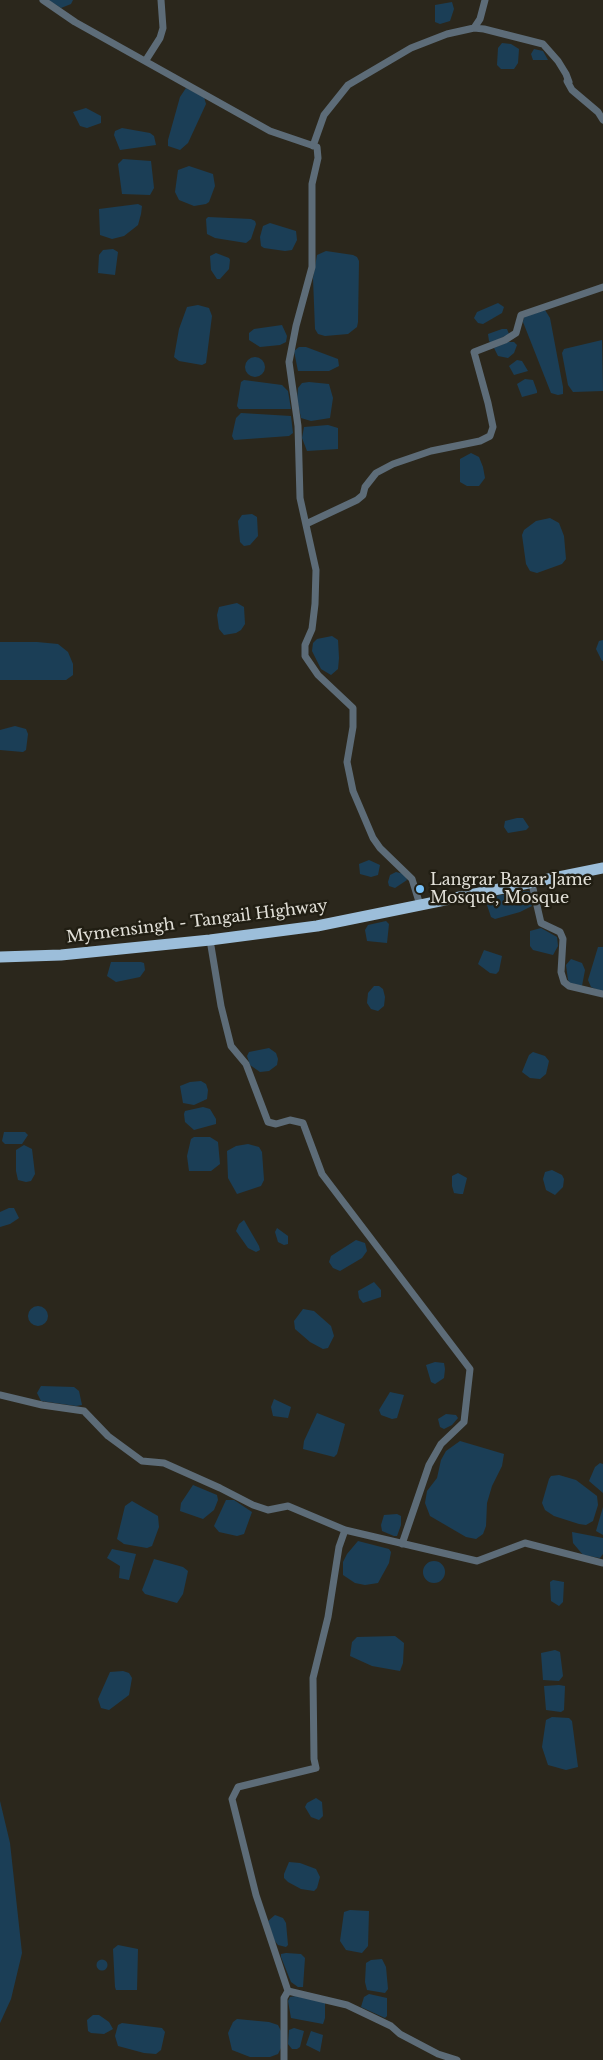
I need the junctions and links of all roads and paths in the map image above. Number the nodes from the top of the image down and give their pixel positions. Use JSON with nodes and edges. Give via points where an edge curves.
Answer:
{"nodes":[{"id":1,"x":42,"y":0,"type":"edge"},
{"id":2,"x":161,"y":0,"type":"edge"},
{"id":3,"x":485,"y":0,"type":"edge"},
{"id":4,"x":474,"y":28,"type":"junction"},
{"id":5,"x":146,"y":60,"type":"junction"},
{"id":6,"x":603,"y":120,"type":"edge"},
{"id":7,"x":313,"y":146,"type":"junction"},
{"id":8,"x":603,"y":287,"type":"edge"},
{"id":9,"x":306,"y":524,"type":"junction"},
{"id":10,"x":603,"y":868,"type":"edge"},
{"id":11,"x":532,"y":884,"type":"junction"},
{"id":12,"x":420,"y":905,"type":"junction"},
{"id":13,"x":210,"y":940,"type":"junction"},
{"id":14,"x":0,"y":957,"type":"edge"},
{"id":15,"x":603,"y":994,"type":"edge"},
{"id":16,"x":0,"y":1395,"type":"edge"},
{"id":17,"x":345,"y":1530,"type":"junction"},
{"id":18,"x":402,"y":1544,"type":"junction"},
{"id":19,"x":603,"y":1563,"type":"edge"},
{"id":20,"x":288,"y":1992,"type":"junction"},
{"id":21,"x":284,"y":2060,"type":"edge"},
{"id":22,"x":457,"y":2060,"type":"edge"}],
"edges":[{"from":1,"to":5,"type":"street","via":[[75,22]]},
{"from":2,"to":5,"type":"street","via":[[163,28]]},
{"from":3,"to":4,"type":"street"},
{"from":4,"to":6,"type":"street","via":[[543,44],[566,74],[572,90]]},
{"from":4,"to":7,"type":"street","via":[[411,48],[348,84],[324,115]]},
{"from":5,"to":7,"type":"street","via":[[270,131]]},
{"from":7,"to":9,"type":"street","via":[[317,147],[318,158],[312,184],[312,267],[289,362],[298,426],[300,498]]},
{"from":8,"to":9,"type":"street","via":[[521,315],[516,333],[474,352],[493,427],[490,436],[480,442],[431,451],[393,464],[376,473],[357,500]]},
{"from":9,"to":12,"type":"street","via":[[316,570],[312,629],[305,645],[305,656],[318,675],[353,708],[347,762],[354,792],[373,838],[412,879]]},
{"from":10,"to":11,"type":"highway","name":"Mymensingh - Tangail Highway"},
{"from":11,"to":12,"type":"highway","name":"Mymensingh - Tangail Highway"},
{"from":11,"to":15,"type":"street","via":[[541,923],[560,932],[563,939],[561,972],[564,982]]},
{"from":12,"to":13,"type":"highway","name":"Mymensingh - Tangail Highway","via":[[317,926]]},
{"from":13,"to":14,"type":"highway","name":"Mymensingh - Tangail Highway"},
{"from":13,"to":18,"type":"street","via":[[231,1046],[246,1064],[268,1122],[276,1124],[290,1120],[303,1123],[322,1174],[470,1369],[464,1422],[441,1444],[429,1465]]},
{"from":16,"to":17,"type":"street","via":[[84,1411],[108,1436],[142,1461],[164,1463],[253,1506],[268,1510],[288,1506]]},
{"from":17,"to":18,"type":"street"},
{"from":17,"to":20,"type":"street","via":[[313,1678],[316,1768],[238,1787],[232,1799],[256,1895]]},
{"from":18,"to":19,"type":"street","via":[[477,1561],[525,1544]]},
{"from":20,"to":21,"type":"street","via":[[284,1998]]},
{"from":20,"to":22,"type":"street","via":[[347,2005],[438,2054]]}]}
